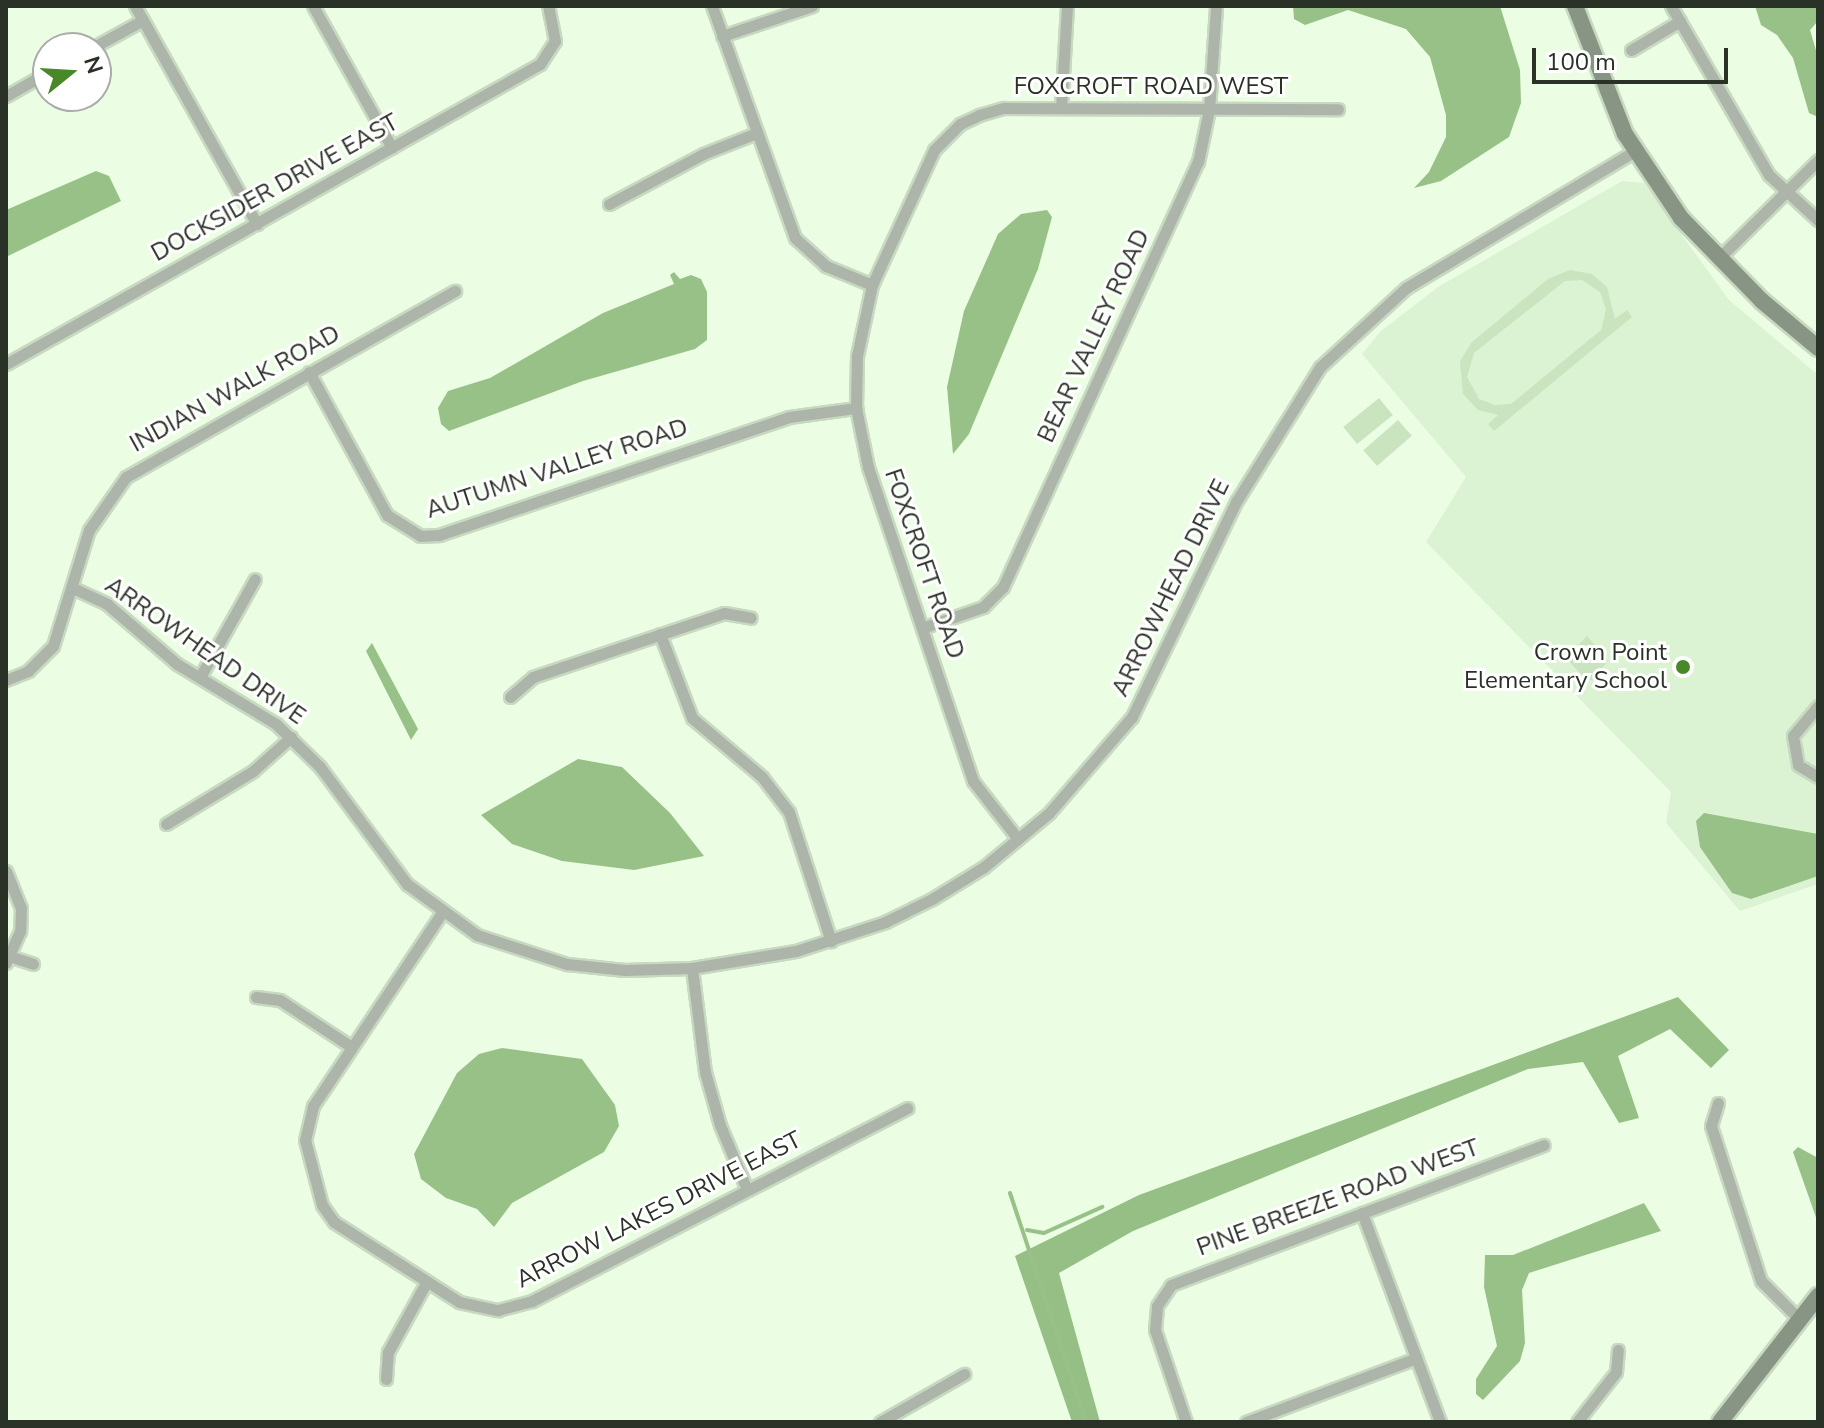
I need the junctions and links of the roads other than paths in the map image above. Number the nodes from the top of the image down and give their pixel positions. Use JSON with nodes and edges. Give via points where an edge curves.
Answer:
{"nodes":[{"id":1,"x":135,"y":6,"type":"edge"},
{"id":2,"x":313,"y":6,"type":"edge"},
{"id":3,"x":548,"y":6,"type":"edge"},
{"id":4,"x":712,"y":6,"type":"edge"},
{"id":5,"x":812,"y":6,"type":"edge"},
{"id":6,"x":1067,"y":6,"type":"edge"},
{"id":7,"x":1216,"y":6,"type":"edge"},
{"id":8,"x":1575,"y":6,"type":"edge"},
{"id":9,"x":1671,"y":6,"type":"edge"},
{"id":10,"x":143,"y":20,"type":"junction"},
{"id":11,"x":1680,"y":21,"type":"junction"},
{"id":12,"x":722,"y":36,"type":"junction"},
{"id":13,"x":112,"y":37,"type":"edge"},
{"id":14,"x":1631,"y":50,"type":"dead end"},
{"id":15,"x":32,"y":81,"type":"edge"},
{"id":16,"x":6,"y":96,"type":"edge"},
{"id":17,"x":1061,"y":108,"type":"junction"},
{"id":18,"x":1338,"y":109,"type":"dead end"},
{"id":19,"x":1209,"y":110,"type":"junction"},
{"id":20,"x":754,"y":134,"type":"junction"},
{"id":21,"x":392,"y":148,"type":"junction"},
{"id":22,"x":1635,"y":151,"type":"junction"},
{"id":23,"x":1818,"y":160,"type":"edge"},
{"id":24,"x":1785,"y":192,"type":"junction"},
{"id":25,"x":609,"y":204,"type":"dead end"},
{"id":26,"x":1818,"y":220,"type":"edge"},
{"id":27,"x":257,"y":224,"type":"junction"},
{"id":28,"x":1718,"y":259,"type":"junction"},
{"id":29,"x":872,"y":285,"type":"junction"},
{"id":30,"x":455,"y":291,"type":"dead end"},
{"id":31,"x":1818,"y":348,"type":"edge"},
{"id":32,"x":6,"y":364,"type":"edge"},
{"id":33,"x":309,"y":372,"type":"junction"},
{"id":34,"x":856,"y":408,"type":"junction"},
{"id":35,"x":255,"y":579,"type":"dead end"},
{"id":36,"x":73,"y":588,"type":"junction"},
{"id":37,"x":751,"y":618,"type":"dead end"},
{"id":38,"x":922,"y":628,"type":"junction"},
{"id":39,"x":660,"y":634,"type":"junction"},
{"id":40,"x":200,"y":677,"type":"junction"},
{"id":41,"x":6,"y":680,"type":"edge"},
{"id":42,"x":510,"y":697,"type":"dead end"},
{"id":43,"x":1818,"y":706,"type":"edge"},
{"id":44,"x":291,"y":737,"type":"junction"},
{"id":45,"x":1818,"y":777,"type":"edge"},
{"id":46,"x":166,"y":824,"type":"dead end"},
{"id":47,"x":1018,"y":839,"type":"junction"},
{"id":48,"x":6,"y":871,"type":"edge"},
{"id":49,"x":441,"y":914,"type":"junction"},
{"id":50,"x":831,"y":941,"type":"junction"},
{"id":51,"x":9,"y":960,"type":"edge"},
{"id":52,"x":33,"y":964,"type":"dead end"},
{"id":53,"x":692,"y":968,"type":"junction"},
{"id":54,"x":256,"y":997,"type":"dead end"},
{"id":55,"x":350,"y":1046,"type":"junction"},
{"id":56,"x":1718,"y":1103,"type":"dead end"},
{"id":57,"x":907,"y":1108,"type":"dead end"},
{"id":58,"x":1544,"y":1145,"type":"dead end"},
{"id":59,"x":747,"y":1190,"type":"junction"},
{"id":60,"x":1362,"y":1213,"type":"junction"},
{"id":61,"x":426,"y":1283,"type":"junction"},
{"id":62,"x":1818,"y":1296,"type":"edge"},
{"id":63,"x":1799,"y":1319,"type":"junction"},
{"id":64,"x":1618,"y":1350,"type":"dead end"},
{"id":65,"x":1416,"y":1358,"type":"junction"},
{"id":66,"x":964,"y":1374,"type":"dead end"},
{"id":67,"x":386,"y":1379,"type":"dead end"},
{"id":68,"x":888,"y":1420,"type":"edge"},
{"id":69,"x":1186,"y":1422,"type":"edge"},
{"id":70,"x":1246,"y":1422,"type":"edge"},
{"id":71,"x":1440,"y":1422,"type":"edge"},
{"id":72,"x":1577,"y":1422,"type":"edge"},
{"id":73,"x":1720,"y":1422,"type":"edge"}],
"edges":[{"from":1,"to":10,"type":"street"},
{"from":2,"to":21,"type":"street"},
{"from":3,"to":21,"type":"street","name":"DOCKSIDER DRIVE EAST","via":[[555,41],[540,64]]},
{"from":4,"to":12,"type":"street"},
{"from":5,"to":12,"type":"street"},
{"from":6,"to":17,"type":"street"},
{"from":7,"to":19,"type":"street","name":"BEAR VALLEY ROAD"},
{"from":8,"to":22,"type":"street","via":[[1607,97]]},
{"from":9,"to":11,"type":"street"},
{"from":10,"to":13,"type":"street"},
{"from":10,"to":27,"type":"street"},
{"from":11,"to":14,"type":"street"},
{"from":11,"to":24,"type":"street","via":[[1769,175]]},
{"from":12,"to":20,"type":"street"},
{"from":15,"to":16,"type":"street"},
{"from":17,"to":19,"type":"street","name":"FOXCROFT ROAD WEST"},
{"from":17,"to":29,"type":"street","name":"FOXCROFT ROAD WEST","via":[[1004,108],[979,115],[945,136]]},
{"from":18,"to":19,"type":"street","name":"FOXCROFT ROAD WEST"},
{"from":19,"to":38,"type":"street","name":"BEAR VALLEY ROAD","via":[[1198,162],[1003,587],[983,607]]},
{"from":20,"to":25,"type":"street","via":[[703,154]]},
{"from":20,"to":29,"type":"street","via":[[795,238],[826,266]]},
{"from":21,"to":27,"type":"street","name":"DOCKSIDER DRIVE EAST"},
{"from":22,"to":28,"type":"street","via":[[1681,218]]},
{"from":22,"to":47,"type":"street","name":"ARROWHEAD DRIVE","via":[[1406,288],[1320,367],[1236,502],[1132,717],[1071,790]]},
{"from":23,"to":24,"type":"street"},
{"from":24,"to":26,"type":"street"},
{"from":24,"to":28,"type":"street"},
{"from":27,"to":32,"type":"street","name":"DOCKSIDER DRIVE EAST"},
{"from":28,"to":31,"type":"street"},
{"from":29,"to":34,"type":"street","name":"FOXCROFT ROAD","via":[[857,356]]},
{"from":30,"to":33,"type":"street","name":"INDIAN WALK ROAD"},
{"from":33,"to":34,"type":"street","name":"AUTUMN VALLEY ROAD","via":[[387,515],[420,536],[439,535],[789,417]]},
{"from":33,"to":36,"type":"street","name":"INDIAN WALK ROAD","via":[[126,477],[89,530]]},
{"from":34,"to":38,"type":"street","name":"FOXCROFT ROAD","via":[[868,467]]},
{"from":35,"to":40,"type":"street"},
{"from":36,"to":40,"type":"street","name":"ARROWHEAD DRIVE","via":[[122,614],[161,652]]},
{"from":36,"to":41,"type":"street","name":"INDIAN WALK ROAD","via":[[53,646],[28,671]]},
{"from":37,"to":39,"type":"street","via":[[724,613]]},
{"from":38,"to":47,"type":"street","name":"FOXCROFT ROAD","via":[[973,781]]},
{"from":39,"to":42,"type":"street","via":[[533,677]]},
{"from":39,"to":50,"type":"street","via":[[692,718],[762,777],[789,812]]},
{"from":40,"to":44,"type":"street","name":"ARROWHEAD DRIVE"},
{"from":43,"to":45,"type":"street","via":[[1793,736],[1798,765]]},
{"from":44,"to":46,"type":"street","via":[[253,771]]},
{"from":44,"to":49,"type":"street","name":"ARROWHEAD DRIVE","via":[[320,767],[387,862]]},
{"from":47,"to":50,"type":"street","name":"ARROWHEAD DRIVE","via":[[932,899]]},
{"from":48,"to":51,"type":"street","via":[[21,908]]},
{"from":49,"to":53,"type":"street","name":"ARROWHEAD DRIVE","via":[[511,949],[567,964]]},
{"from":49,"to":55,"type":"street","name":"ARROW LAKES DRIVE EAST"},
{"from":50,"to":53,"type":"street","name":"ARROWHEAD DRIVE","via":[[756,960]]},
{"from":51,"to":52,"type":"street"},
{"from":53,"to":59,"type":"street","via":[[705,1072]]},
{"from":54,"to":55,"type":"street","via":[[280,1000]]},
{"from":55,"to":61,"type":"street","name":"ARROW LAKES DRIVE EAST","via":[[313,1106],[305,1140],[307,1161],[334,1222]]},
{"from":56,"to":63,"type":"street","via":[[1711,1126],[1761,1281]]},
{"from":57,"to":59,"type":"street","name":"ARROW LAKES DRIVE EAST"},
{"from":58,"to":60,"type":"street","name":"PINE BREEZE ROAD WEST"},
{"from":59,"to":61,"type":"street","name":"ARROW LAKES DRIVE EAST","via":[[517,1306],[478,1309]]},
{"from":60,"to":65,"type":"street"},
{"from":60,"to":69,"type":"street","name":"PINE BREEZE ROAD WEST","via":[[1181,1280],[1157,1306],[1155,1330]]},
{"from":61,"to":67,"type":"street","via":[[388,1352]]},
{"from":62,"to":63,"type":"street"},
{"from":63,"to":73,"type":"street"},
{"from":64,"to":72,"type":"street","via":[[1616,1372]]},
{"from":65,"to":70,"type":"street"},
{"from":65,"to":71,"type":"street"},
{"from":66,"to":68,"type":"street"}]}
